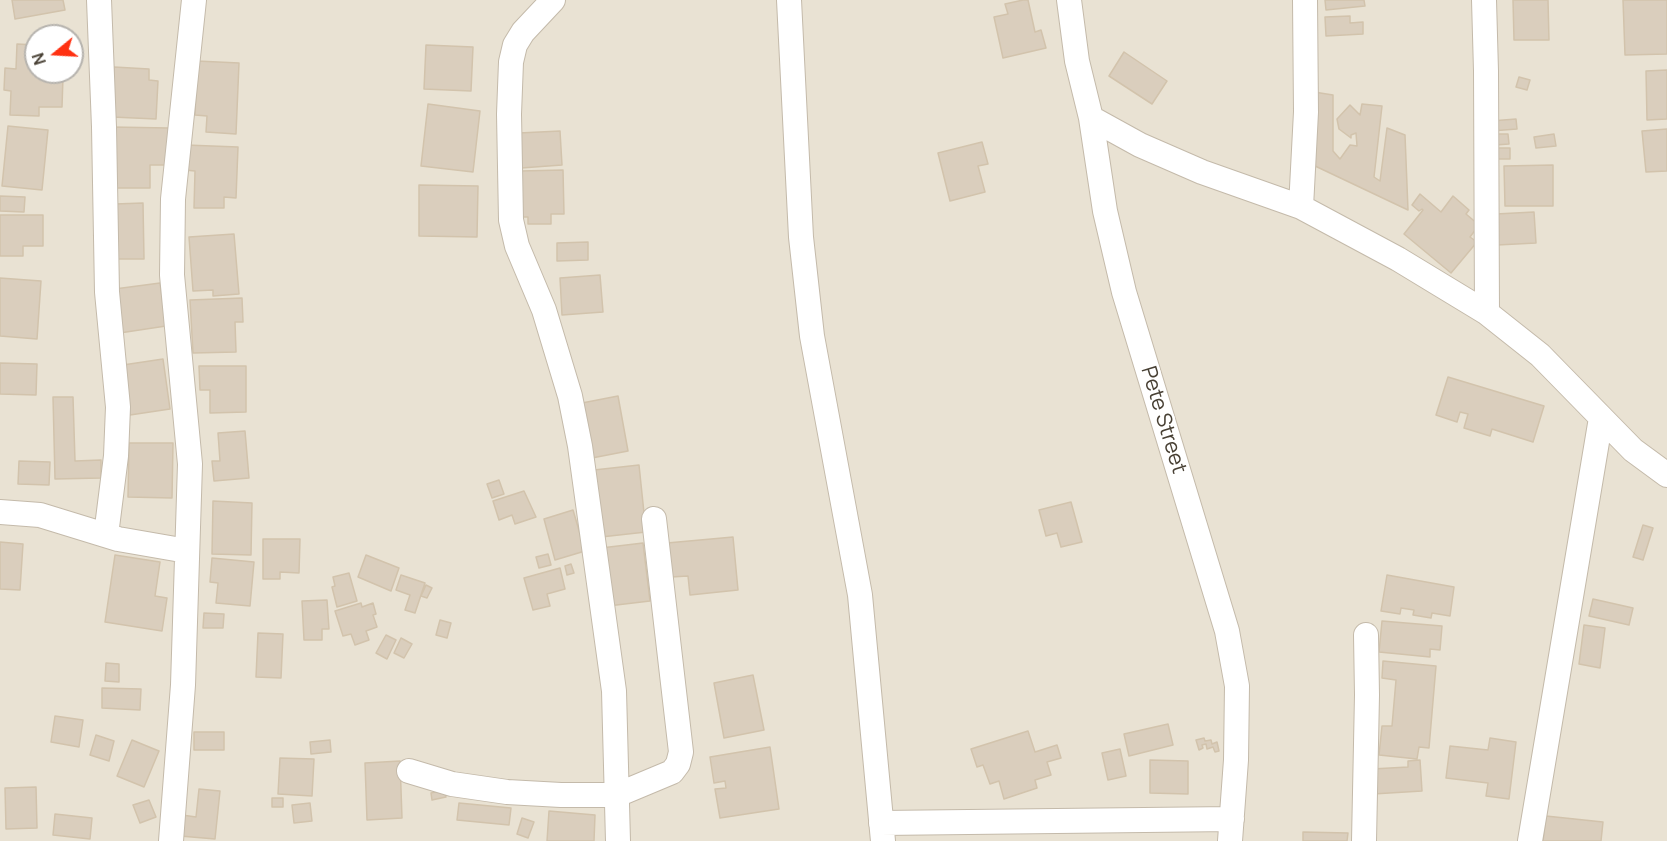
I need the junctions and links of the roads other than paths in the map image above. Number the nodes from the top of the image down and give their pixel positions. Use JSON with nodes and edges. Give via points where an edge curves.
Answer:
{"nodes":[{"id":1,"x":99,"y":0,"type":"edge"},
{"id":2,"x":194,"y":0,"type":"edge"},
{"id":3,"x":553,"y":0,"type":"edge"},
{"id":4,"x":789,"y":0,"type":"edge"},
{"id":5,"x":1070,"y":0,"type":"edge"},
{"id":6,"x":1305,"y":0,"type":"edge"},
{"id":7,"x":1484,"y":0,"type":"edge"},
{"id":8,"x":1091,"y":118,"type":"junction"},
{"id":9,"x":1301,"y":207,"type":"junction"},
{"id":10,"x":1487,"y":313,"type":"junction"},
{"id":11,"x":1601,"y":418,"type":"junction"},
{"id":12,"x":1667,"y":476,"type":"edge"},
{"id":13,"x":0,"y":512,"type":"edge"},
{"id":14,"x":654,"y":519,"type":"dead end"},
{"id":15,"x":106,"y":535,"type":"junction"},
{"id":16,"x":187,"y":551,"type":"junction"},
{"id":17,"x":1366,"y":635,"type":"dead end"},
{"id":18,"x":409,"y":771,"type":"dead end"},
{"id":19,"x":616,"y":795,"type":"junction"},
{"id":20,"x":1231,"y":830,"type":"edge"},
{"id":21,"x":882,"y":832,"type":"edge"},
{"id":22,"x":171,"y":841,"type":"edge"},
{"id":23,"x":618,"y":841,"type":"edge"},
{"id":24,"x":1364,"y":841,"type":"edge"},
{"id":25,"x":1530,"y":841,"type":"edge"}],
"edges":[{"from":1,"to":15,"type":"street","via":[[107,292],[118,407]]},
{"from":2,"to":16,"type":"street","via":[[173,199],[172,253],[190,464]]},
{"from":3,"to":19,"type":"street","via":[[515,45],[511,62],[511,220],[516,246],[544,310],[564,375],[580,446],[614,691]]},
{"from":4,"to":21,"type":"street","via":[[802,248],[812,336],[860,595]]},
{"from":5,"to":8,"type":"street","name":"Pete Street","via":[[1077,61]]},
{"from":6,"to":9,"type":"street","via":[[1306,112]]},
{"from":7,"to":10,"type":"street"},
{"from":8,"to":9,"type":"street","via":[[1202,172]]},
{"from":8,"to":20,"type":"street","name":"Pete Street","via":[[1105,211],[1124,292],[1227,631],[1237,686]]},
{"from":9,"to":10,"type":"street"},
{"from":10,"to":11,"type":"street","via":[[1540,356]]},
{"from":11,"to":12,"type":"street"},
{"from":11,"to":25,"type":"street"},
{"from":13,"to":15,"type":"street","via":[[40,515]]},
{"from":14,"to":19,"type":"street","via":[[681,752],[672,772]]},
{"from":15,"to":16,"type":"street"},
{"from":16,"to":22,"type":"street","via":[[183,685]]},
{"from":17,"to":24,"type":"street"},
{"from":18,"to":19,"type":"street","via":[[452,784],[507,792]]},
{"from":19,"to":23,"type":"street"},
{"from":20,"to":21,"type":"street"}]}
